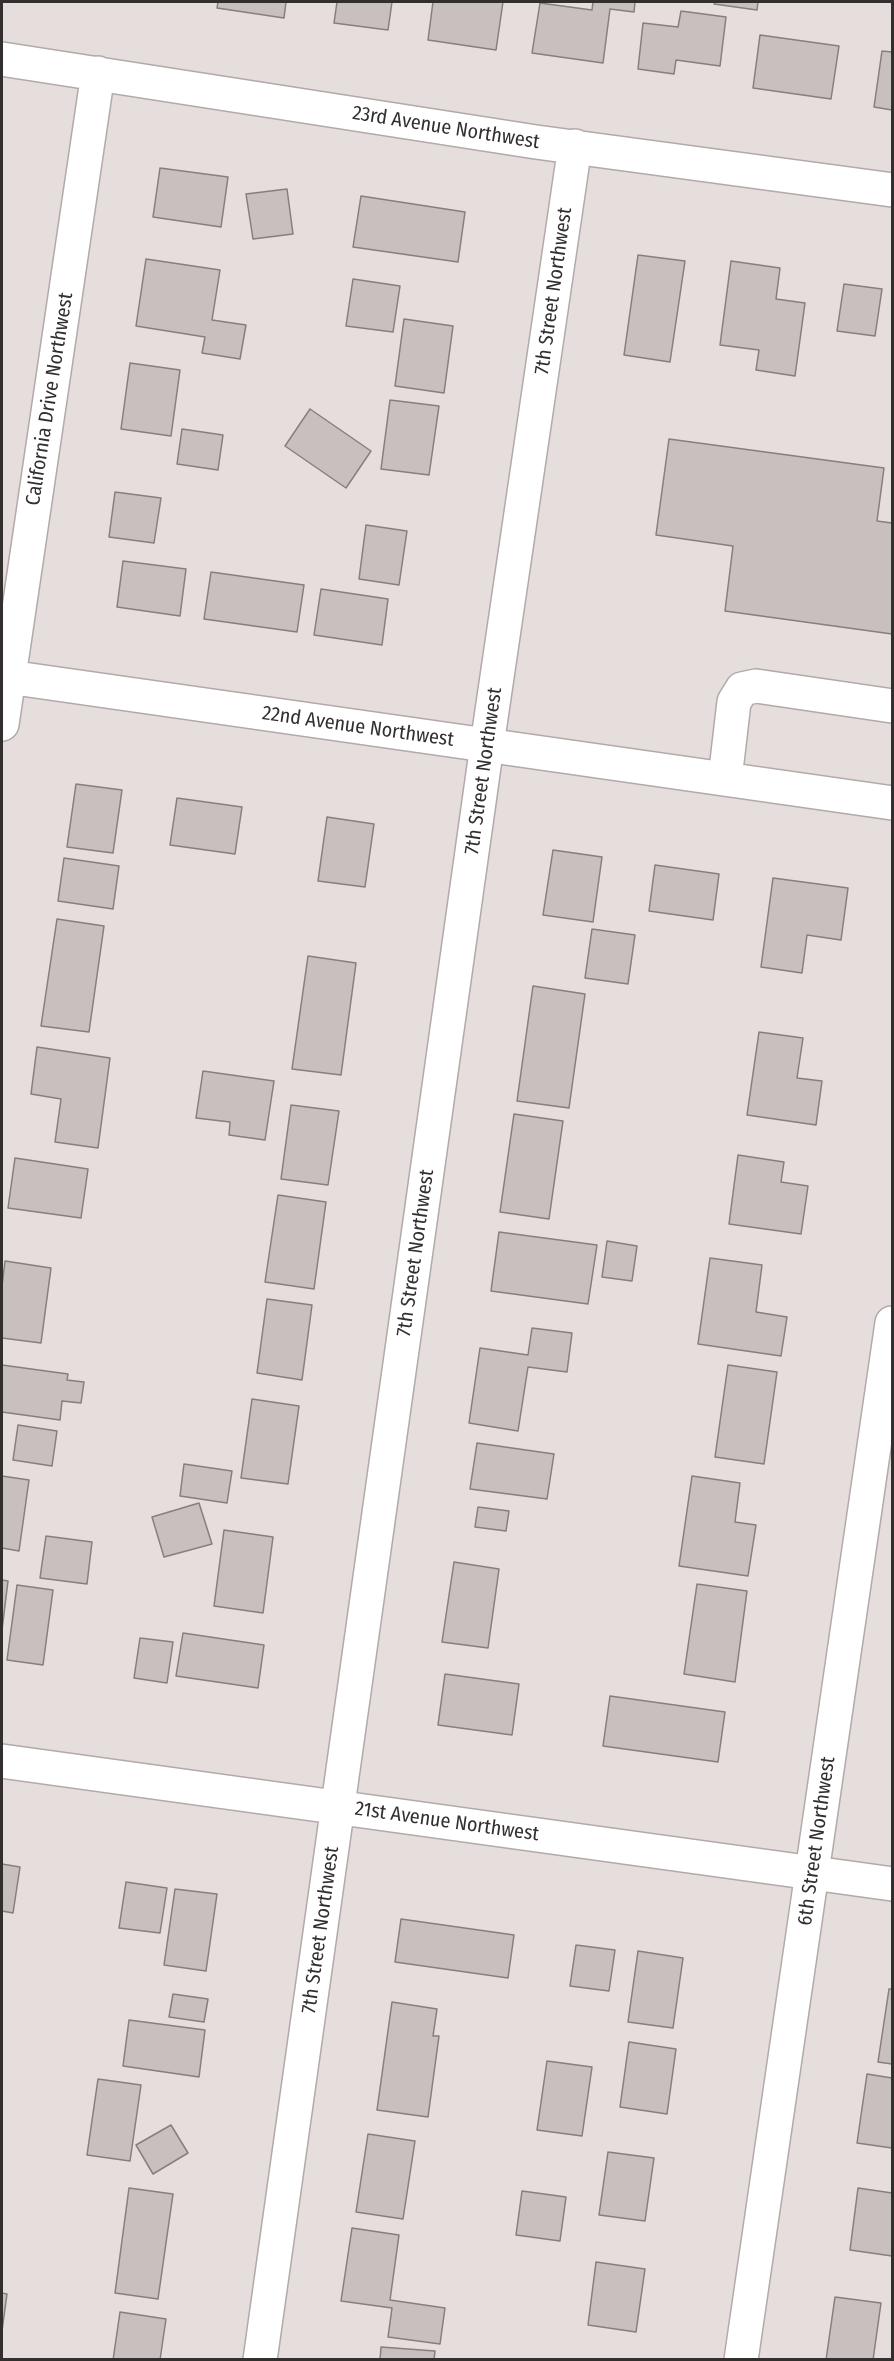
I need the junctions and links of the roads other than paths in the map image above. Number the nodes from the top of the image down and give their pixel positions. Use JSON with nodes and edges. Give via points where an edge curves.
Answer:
{"nodes":[{"id":1,"x":2,"y":58,"type":"edge"},
{"id":2,"x":98,"y":74,"type":"junction"},
{"id":3,"x":575,"y":146,"type":"junction"},
{"id":4,"x":892,"y":190,"type":"edge"},
{"id":5,"x":5,"y":677,"type":"edge"},
{"id":6,"x":892,"y":706,"type":"edge"},
{"id":7,"x":2,"y":724,"type":"edge"},
{"id":8,"x":487,"y":745,"type":"junction"},
{"id":9,"x":725,"y":779,"type":"junction"},
{"id":10,"x":892,"y":803,"type":"edge"},
{"id":11,"x":892,"y":1323,"type":"edge"},
{"id":12,"x":2,"y":1761,"type":"edge"},
{"id":13,"x":338,"y":1807,"type":"junction"},
{"id":14,"x":812,"y":1872,"type":"junction"},
{"id":15,"x":892,"y":1884,"type":"edge"},
{"id":16,"x":260,"y":2360,"type":"edge"},
{"id":17,"x":741,"y":2360,"type":"edge"}],
"edges":[{"from":1,"to":2,"type":"street","name":"23rd Avenue Northwest"},
{"from":2,"to":3,"type":"street","name":"23rd Avenue Northwest"},
{"from":2,"to":5,"type":"street","name":"California Drive Northwest"},
{"from":3,"to":4,"type":"street","name":"23rd Avenue Northwest"},
{"from":3,"to":8,"type":"street","name":"7th Street Northwest"},
{"from":5,"to":7,"type":"street","name":"California Drive Northwest"},
{"from":5,"to":8,"type":"street","name":"22nd Avenue Northwest"},
{"from":6,"to":9,"type":"street","via":[[756,686],[742,689],[734,702]]},
{"from":8,"to":9,"type":"street","name":"22nd Avenue Northwest"},
{"from":8,"to":13,"type":"street","name":"7th Street Northwest"},
{"from":9,"to":10,"type":"street","name":"22nd Avenue Northwest"},
{"from":11,"to":14,"type":"street","name":"6th Street Northwest"},
{"from":12,"to":13,"type":"street","name":"21st Avenue Northwest"},
{"from":13,"to":14,"type":"street","name":"21st Avenue Northwest"},
{"from":13,"to":16,"type":"street","name":"7th Street Northwest"},
{"from":14,"to":15,"type":"street","name":"21st Avenue Northwest"},
{"from":14,"to":17,"type":"street","name":"6th Street Northwest"}]}
